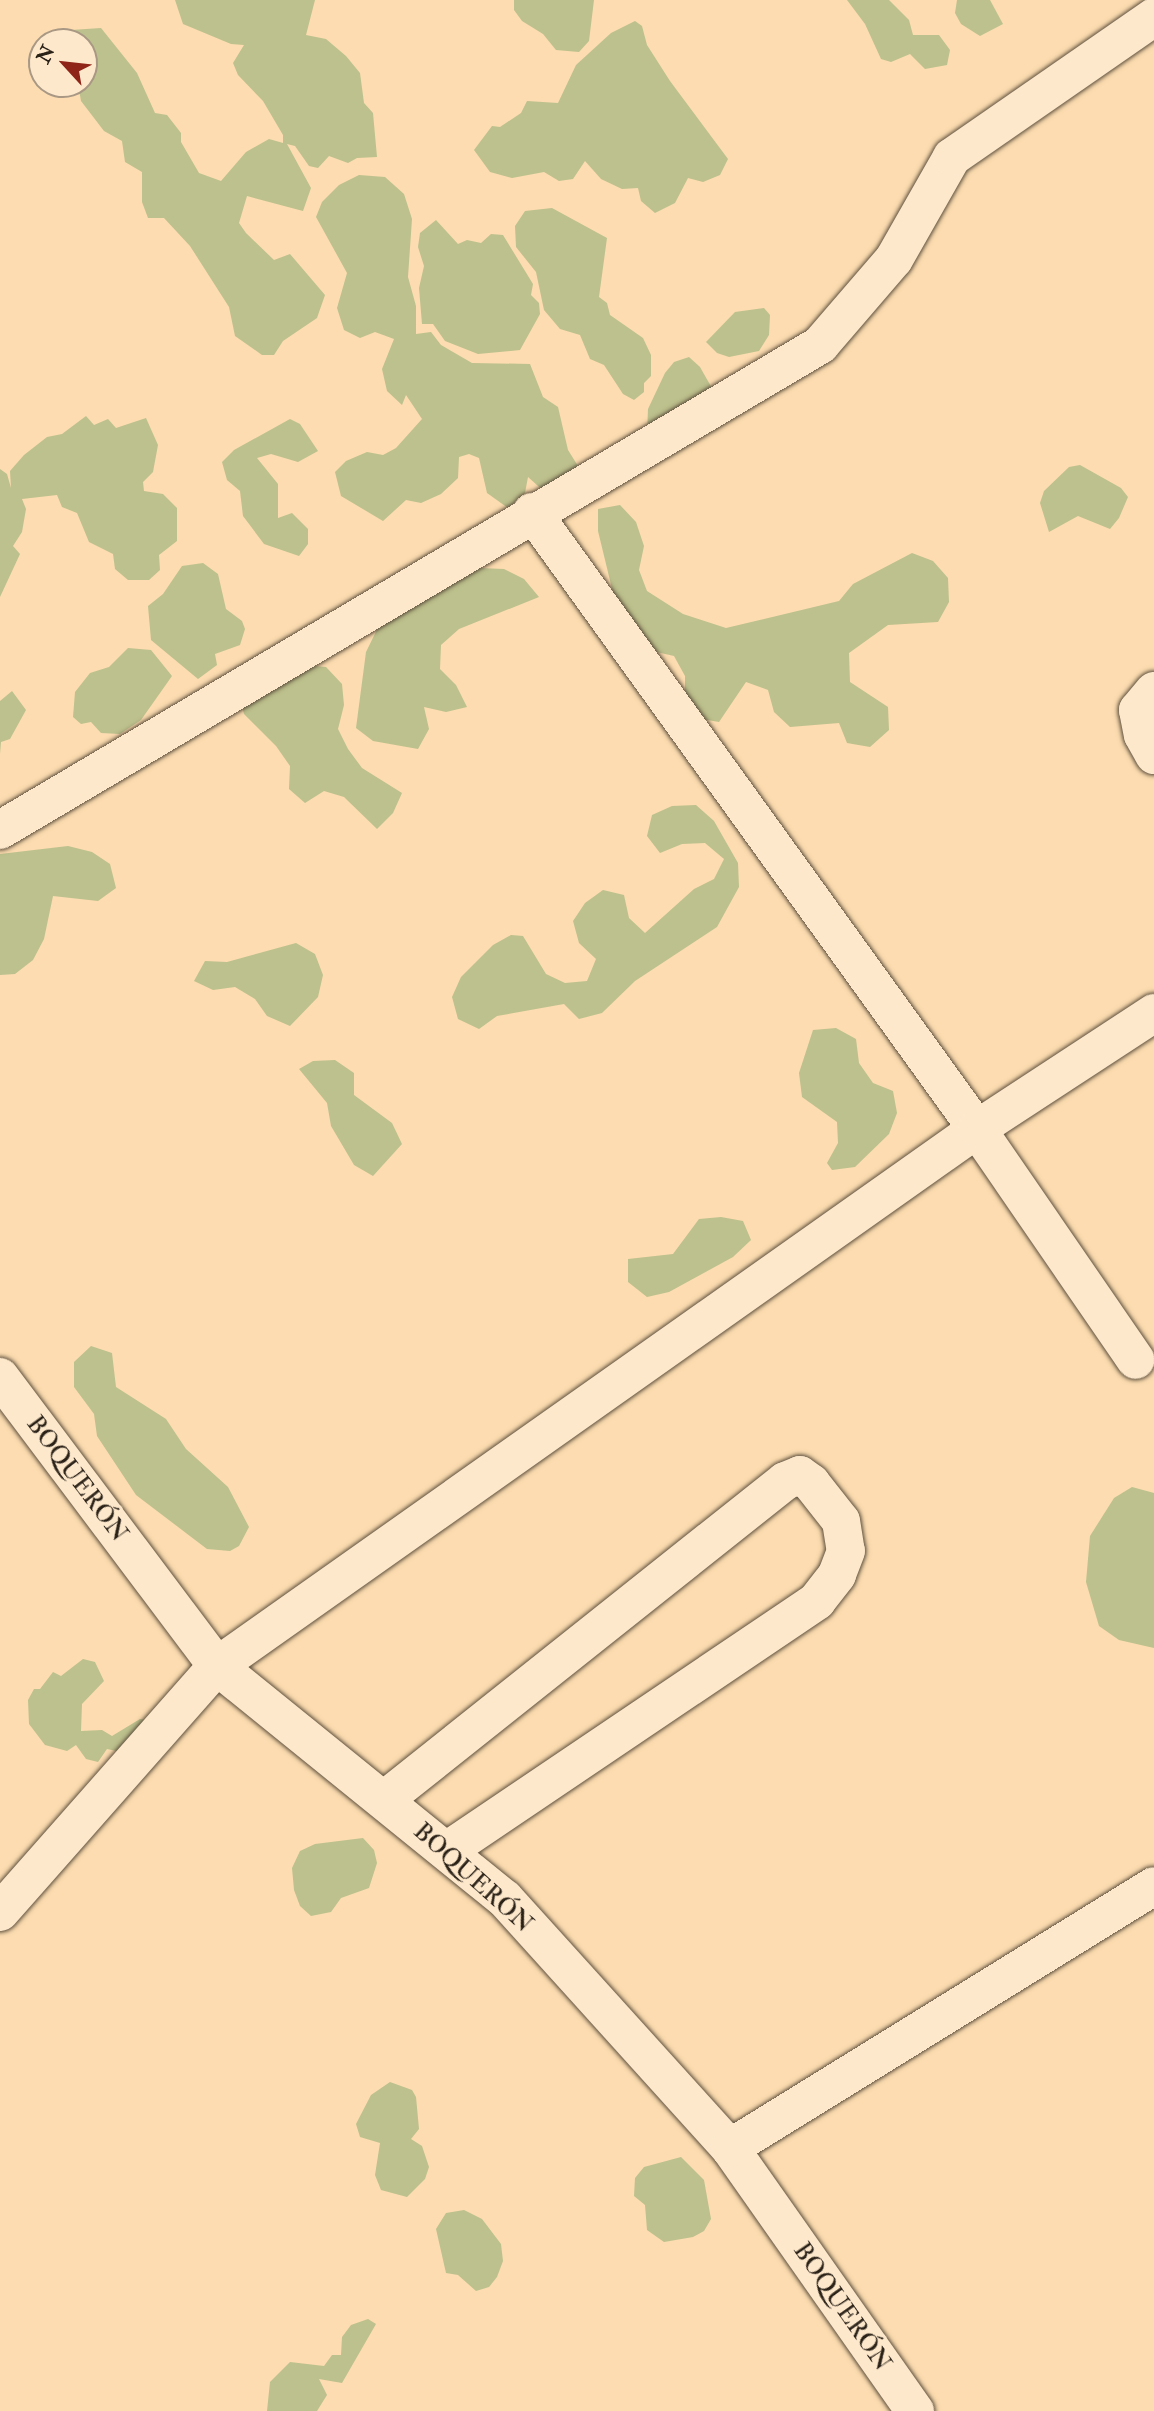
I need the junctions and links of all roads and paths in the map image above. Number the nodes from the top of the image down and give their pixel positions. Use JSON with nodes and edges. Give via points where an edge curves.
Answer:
{"nodes":[{"id":1,"x":1154,"y":17,"type":"edge"},
{"id":2,"x":532,"y":512,"type":"junction"},
{"id":3,"x":1154,"y":691,"type":"edge"},
{"id":4,"x":1154,"y":755,"type":"edge"},
{"id":5,"x":0,"y":830,"type":"edge"},
{"id":6,"x":1154,"y":1013,"type":"edge"},
{"id":7,"x":977,"y":1129,"type":"junction"},
{"id":8,"x":1136,"y":1360,"type":"dead end"},
{"id":9,"x":0,"y":1377,"type":"edge"},
{"id":10,"x":217,"y":1667,"type":"junction"},
{"id":11,"x":384,"y":1800,"type":"junction"},
{"id":12,"x":446,"y":1851,"type":"junction"},
{"id":13,"x":1154,"y":1886,"type":"edge"},
{"id":14,"x":0,"y":1912,"type":"edge"},
{"id":15,"x":730,"y":2148,"type":"junction"},
{"id":16,"x":915,"y":2411,"type":"edge"}],
"edges":[{"from":1,"to":2,"type":"street","via":[[952,157],[894,259],[820,345]]},
{"from":2,"to":5,"type":"street"},
{"from":2,"to":7,"type":"street"},
{"from":3,"to":4,"type":"street","via":[[1138,710],[1143,735]]},
{"from":6,"to":7,"type":"street"},
{"from":7,"to":8,"type":"street"},
{"from":7,"to":10,"type":"street"},
{"from":9,"to":10,"type":"street","name":"BOQUERÓN"},
{"from":10,"to":11,"type":"street","name":"BOQUERÓN"},
{"from":10,"to":14,"type":"street"},
{"from":11,"to":12,"type":"street","name":"BOQUERÓN"},
{"from":11,"to":12,"type":"street","via":[[785,1481],[800,1475],[811,1483],[841,1521],[846,1551],[837,1575],[817,1601]]},
{"from":12,"to":15,"type":"street","name":"BOQUERÓN","via":[[505,1899]]},
{"from":13,"to":15,"type":"street"},
{"from":15,"to":16,"type":"street","name":"BOQUERÓN"}]}
